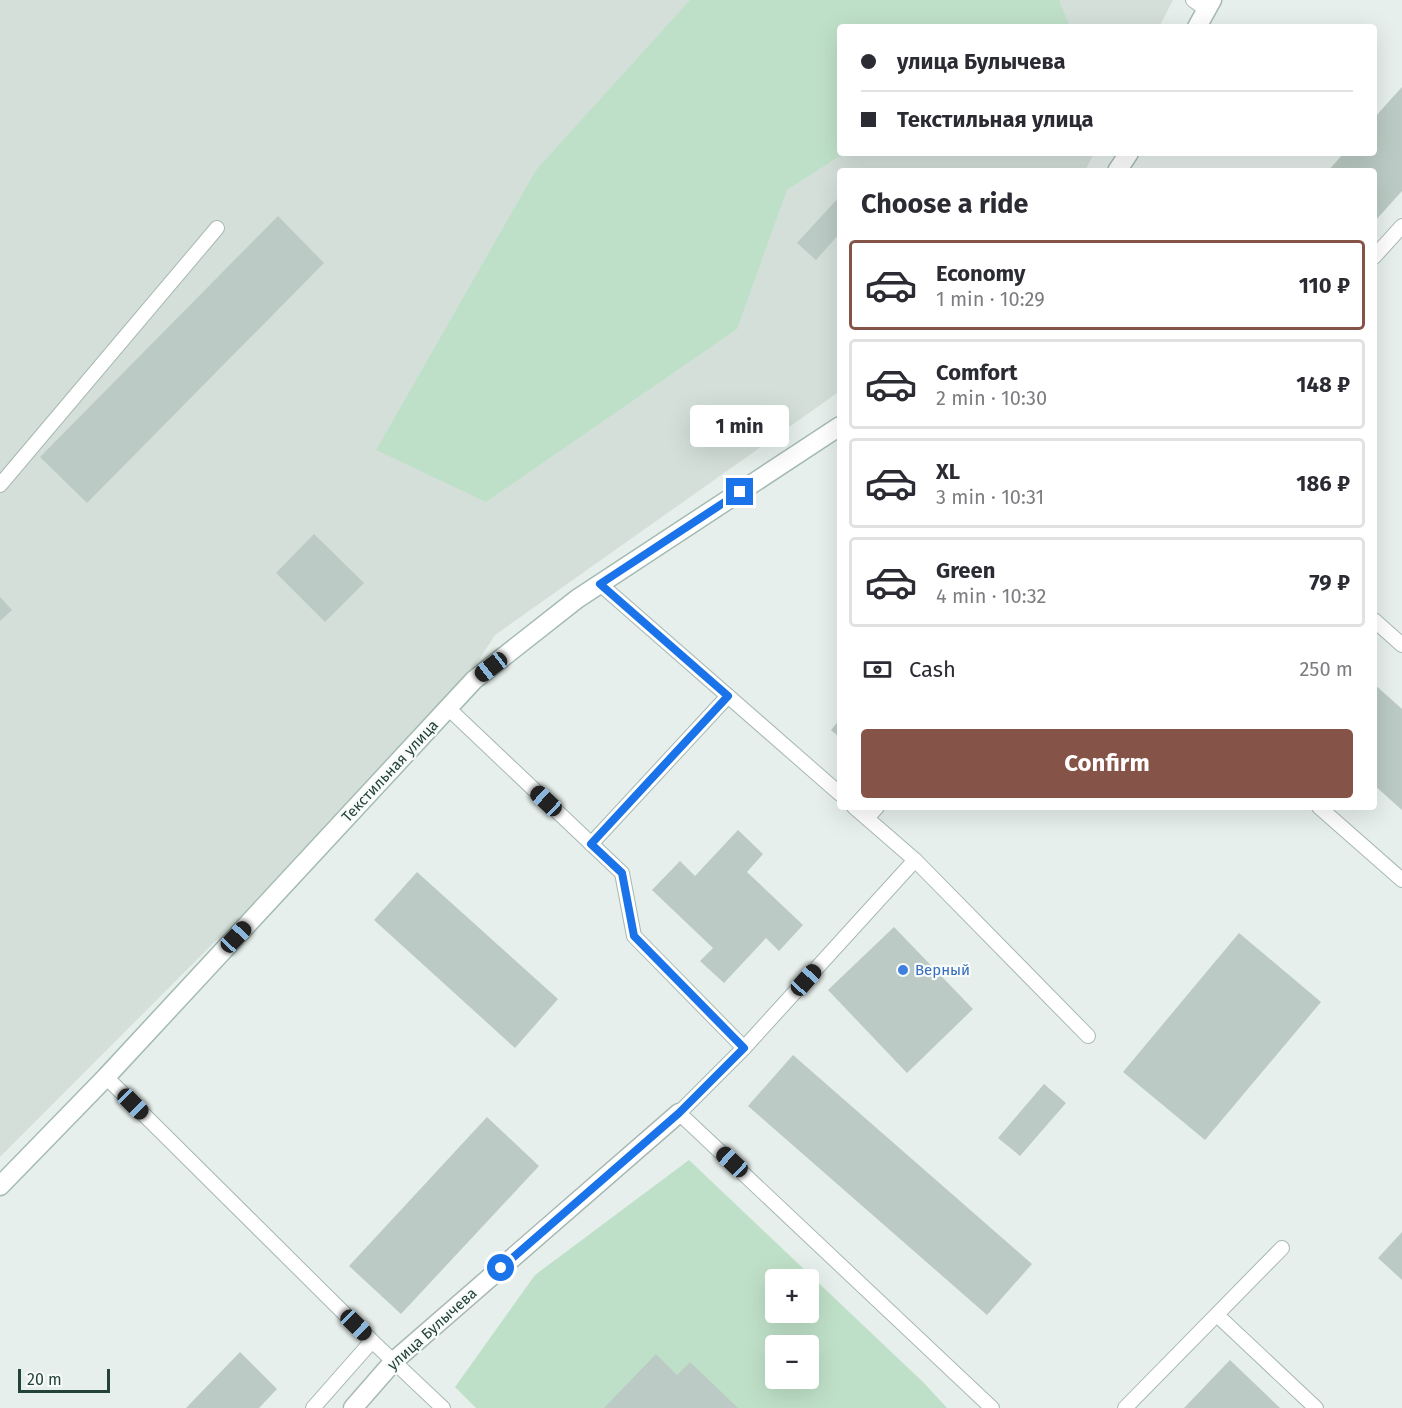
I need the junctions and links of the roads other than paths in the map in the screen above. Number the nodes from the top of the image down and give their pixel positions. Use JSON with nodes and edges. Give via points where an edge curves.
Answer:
{"nodes":[{"id":1,"x":1204,"y":3,"type":"edge"},
{"id":2,"x":1198,"y":24,"type":"edge"},
{"id":3,"x":1402,"y":226,"type":"edge"},
{"id":4,"x":217,"y":228,"type":"dead end"},
{"id":5,"x":1377,"y":254,"type":"edge"},
{"id":6,"x":837,"y":428,"type":"edge"},
{"id":7,"x":0,"y":485,"type":"edge"},
{"id":8,"x":600,"y":584,"type":"junction"},
{"id":9,"x":1377,"y":623,"type":"edge"},
{"id":10,"x":1402,"y":645,"type":"edge"},
{"id":11,"x":728,"y":696,"type":"junction"},
{"id":12,"x":448,"y":708,"type":"junction"},
{"id":13,"x":837,"y":791,"type":"edge"},
{"id":14,"x":858,"y":810,"type":"edge"},
{"id":15,"x":874,"y":810,"type":"edge"},
{"id":16,"x":1322,"y":810,"type":"edge"},
{"id":17,"x":867,"y":818,"type":"junction"},
{"id":18,"x":591,"y":844,"type":"junction"},
{"id":19,"x":915,"y":860,"type":"junction"},
{"id":20,"x":1402,"y":880,"type":"edge"},
{"id":21,"x":1088,"y":1036,"type":"dead end"},
{"id":22,"x":744,"y":1048,"type":"junction"},
{"id":23,"x":106,"y":1077,"type":"junction"},
{"id":24,"x":679,"y":1113,"type":"junction"},
{"id":25,"x":0,"y":1186,"type":"edge"},
{"id":26,"x":1281,"y":1248,"type":"dead end"},
{"id":27,"x":1216,"y":1315,"type":"junction"},
{"id":28,"x":372,"y":1341,"type":"junction"},
{"id":29,"x":394,"y":1361,"type":"junction"},
{"id":30,"x":314,"y":1408,"type":"edge"},
{"id":31,"x":353,"y":1408,"type":"edge"},
{"id":32,"x":443,"y":1408,"type":"edge"},
{"id":33,"x":992,"y":1408,"type":"edge"},
{"id":34,"x":1125,"y":1408,"type":"edge"},
{"id":35,"x":1316,"y":1408,"type":"edge"}],
"edges":[{"from":1,"to":2,"type":"main road"},
{"from":3,"to":5,"type":"lane"},
{"from":4,"to":7,"type":"lane"},
{"from":6,"to":8,"type":"main road","name":"Текстильная улица"},
{"from":8,"to":11,"type":"lane"},
{"from":8,"to":12,"type":"main road","name":"Текстильная улица","via":[[474,680]]},
{"from":9,"to":10,"type":"lane"},
{"from":11,"to":13,"type":"lane"},
{"from":11,"to":18,"type":"lane"},
{"from":12,"to":18,"type":"lane"},
{"from":12,"to":23,"type":"main road","name":"Текстильная улица"},
{"from":14,"to":17,"type":"lane"},
{"from":15,"to":17,"type":"lane"},
{"from":16,"to":20,"type":"lane"},
{"from":17,"to":19,"type":"lane"},
{"from":18,"to":22,"type":"lane","via":[[622,873],[634,936]]},
{"from":19,"to":21,"type":"lane"},
{"from":19,"to":22,"type":"lane"},
{"from":22,"to":24,"type":"lane"},
{"from":23,"to":25,"type":"main road","name":"Текстильная улица"},
{"from":23,"to":28,"type":"lane"},
{"from":24,"to":29,"type":"main road","name":"улица Булычева"},
{"from":24,"to":33,"type":"lane"},
{"from":26,"to":27,"type":"lane"},
{"from":27,"to":34,"type":"lane"},
{"from":27,"to":35,"type":"lane"},
{"from":28,"to":29,"type":"lane"},
{"from":28,"to":30,"type":"lane"},
{"from":29,"to":31,"type":"main road","name":"улица Булычева"},
{"from":29,"to":32,"type":"lane"}]}
